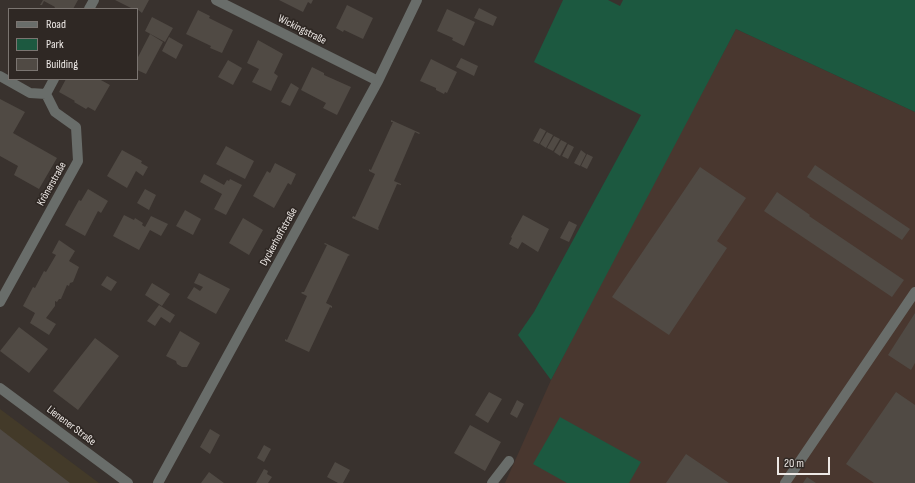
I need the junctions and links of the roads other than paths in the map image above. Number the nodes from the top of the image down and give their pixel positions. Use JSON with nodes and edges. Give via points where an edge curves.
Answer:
{"nodes":[{"id":1,"x":216,"y":0,"type":"edge"},
{"id":2,"x":417,"y":0,"type":"edge"},
{"id":3,"x":0,"y":76,"type":"edge"},
{"id":4,"x":53,"y":80,"type":"edge"},
{"id":5,"x":378,"y":82,"type":"junction"},
{"id":6,"x":46,"y":94,"type":"junction"},
{"id":7,"x":915,"y":292,"type":"edge"},
{"id":8,"x":0,"y":302,"type":"edge"},
{"id":9,"x":0,"y":388,"type":"edge"},
{"id":10,"x":509,"y":461,"type":"dead end"},
{"id":11,"x":128,"y":483,"type":"edge"},
{"id":12,"x":158,"y":483,"type":"edge"},
{"id":13,"x":492,"y":483,"type":"edge"},
{"id":14,"x":785,"y":483,"type":"edge"}],
"edges":[{"from":1,"to":5,"type":"street","name":"Wickingstraße"},
{"from":2,"to":5,"type":"street","name":"Dyckerhoffstraße"},
{"from":3,"to":6,"type":"street","via":[[30,93]]},
{"from":4,"to":6,"type":"street"},
{"from":5,"to":12,"type":"street","name":"Dyckerhoffstraße"},
{"from":6,"to":8,"type":"street","name":"Krönerstraße","via":[[55,112],[76,127],[78,161]]},
{"from":7,"to":14,"type":"street"},
{"from":9,"to":11,"type":"street","name":"Lienener Straße"},
{"from":10,"to":13,"type":"street"}]}
